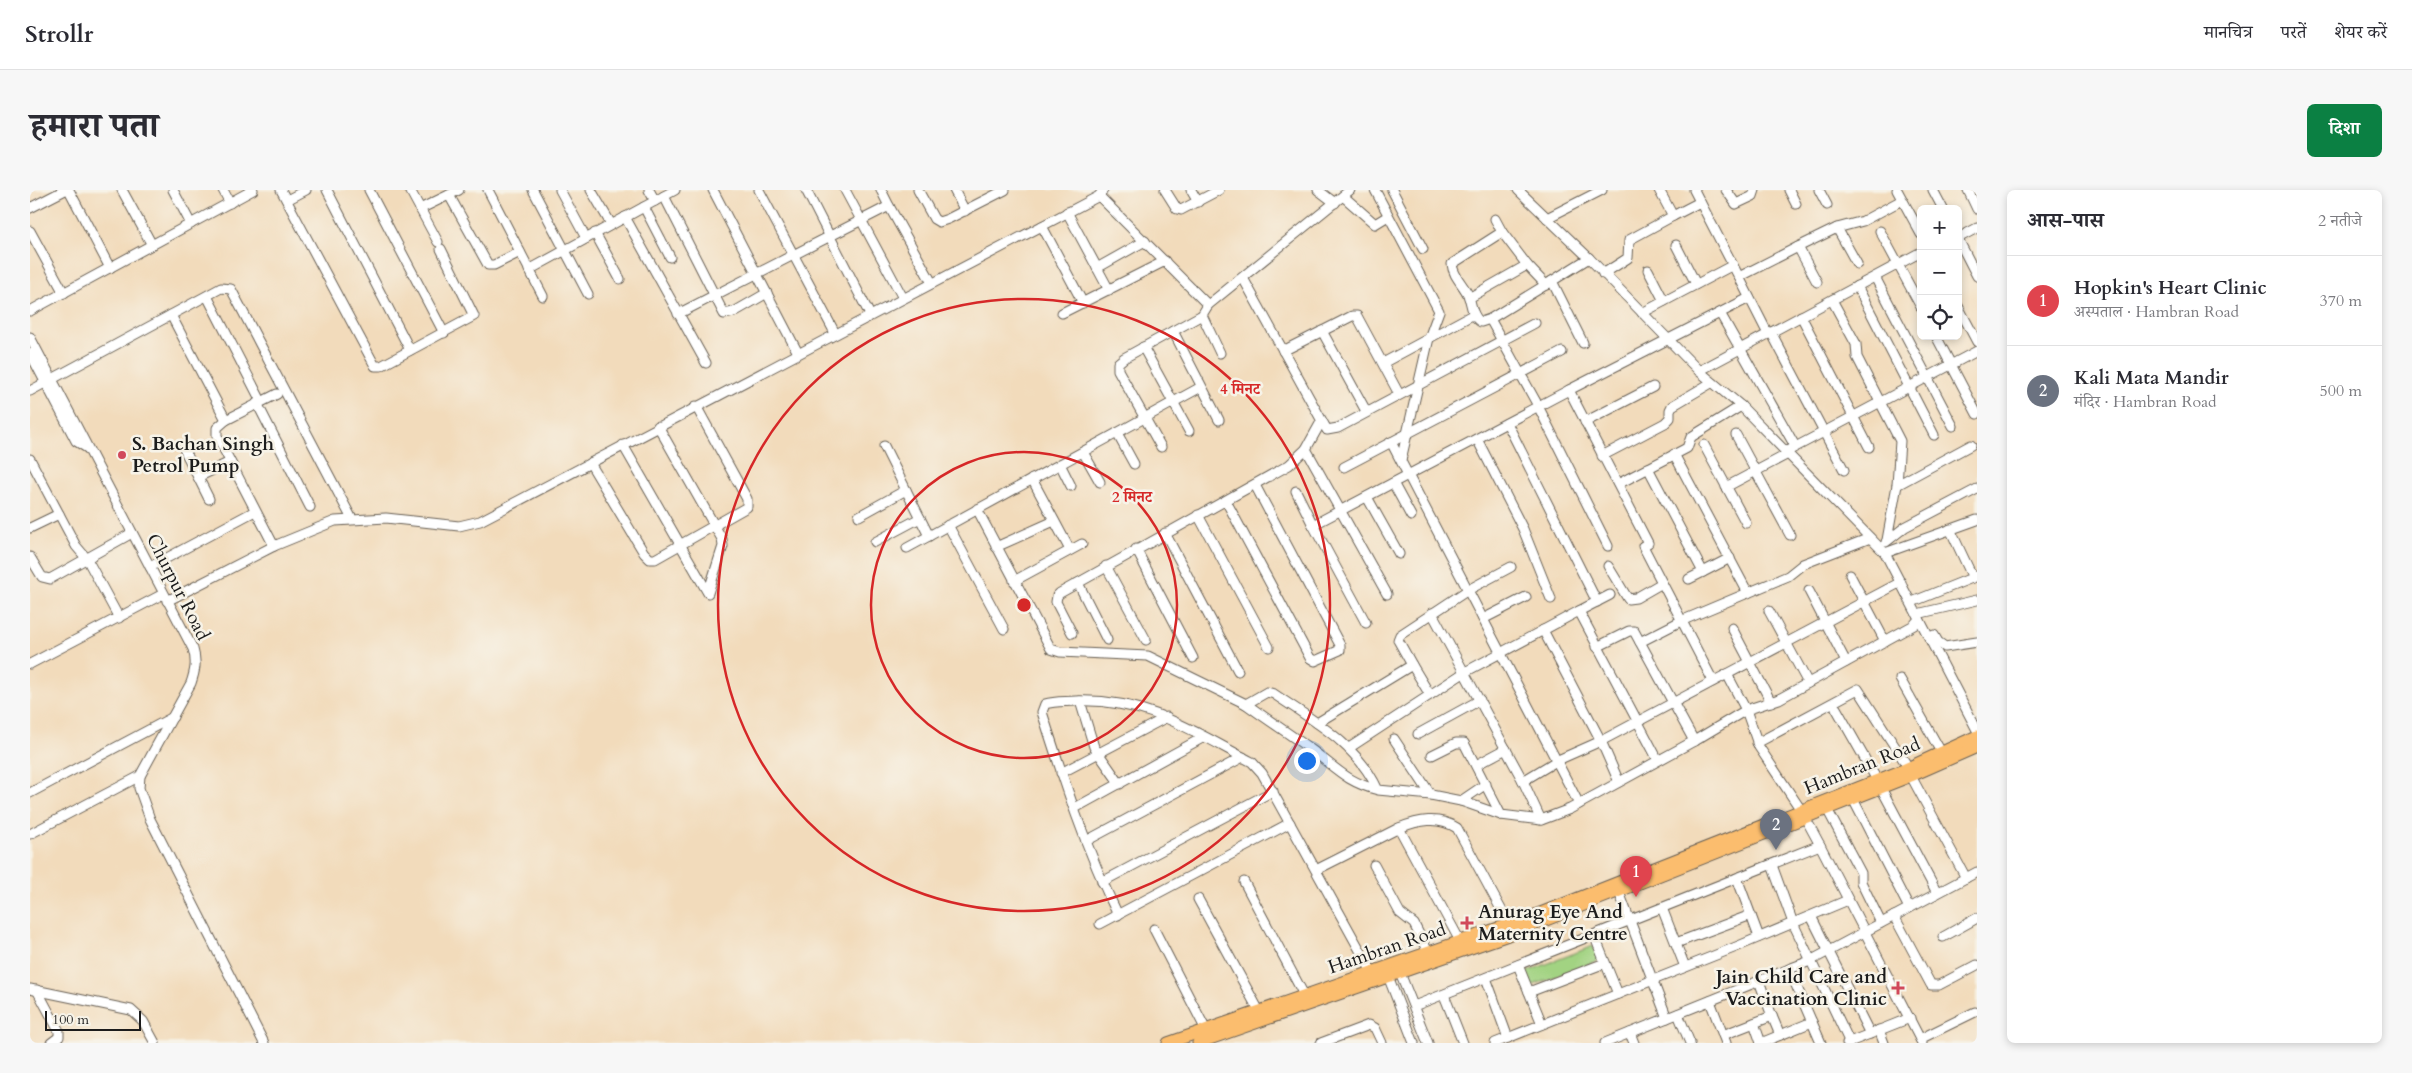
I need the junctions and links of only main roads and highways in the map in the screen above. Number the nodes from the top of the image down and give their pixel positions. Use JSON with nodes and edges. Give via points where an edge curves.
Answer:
{"nodes":[{"id":1,"x":1977,"y":736,"type":"edge"},
{"id":2,"x":1977,"y":747,"type":"edge"},
{"id":3,"x":1910,"y":772,"type":"junction"},
{"id":4,"x":1879,"y":784,"type":"junction"},
{"id":5,"x":1803,"y":814,"type":"junction"},
{"id":6,"x":1399,"y":968,"type":"junction"},
{"id":7,"x":1387,"y":972,"type":"junction"},
{"id":8,"x":1168,"y":1043,"type":"edge"},
{"id":9,"x":1198,"y":1043,"type":"edge"}],
"edges":[{"from":1,"to":3,"type":"main road","name":"Hambran Road","via":[[1941,752]]},
{"from":2,"to":3,"type":"main road","name":"Hambran Road"},
{"from":3,"to":4,"type":"main road","name":"Hambran Road"},
{"from":4,"to":5,"type":"main road","name":"Hambran Road"},
{"from":4,"to":5,"type":"main road","name":"Hambran Road","via":[[1853,799]]},
{"from":5,"to":6,"type":"main road","name":"Hambran Road","via":[[1619,892]]},
{"from":5,"to":6,"type":"main road","name":"Hambran Road","via":[[1428,952]]},
{"from":6,"to":7,"type":"main road","name":"Hambran Road"},
{"from":7,"to":8,"type":"main road","name":"Hambran Road","via":[[1372,972]]},
{"from":7,"to":9,"type":"main road","name":"Hambran Road"}]}
